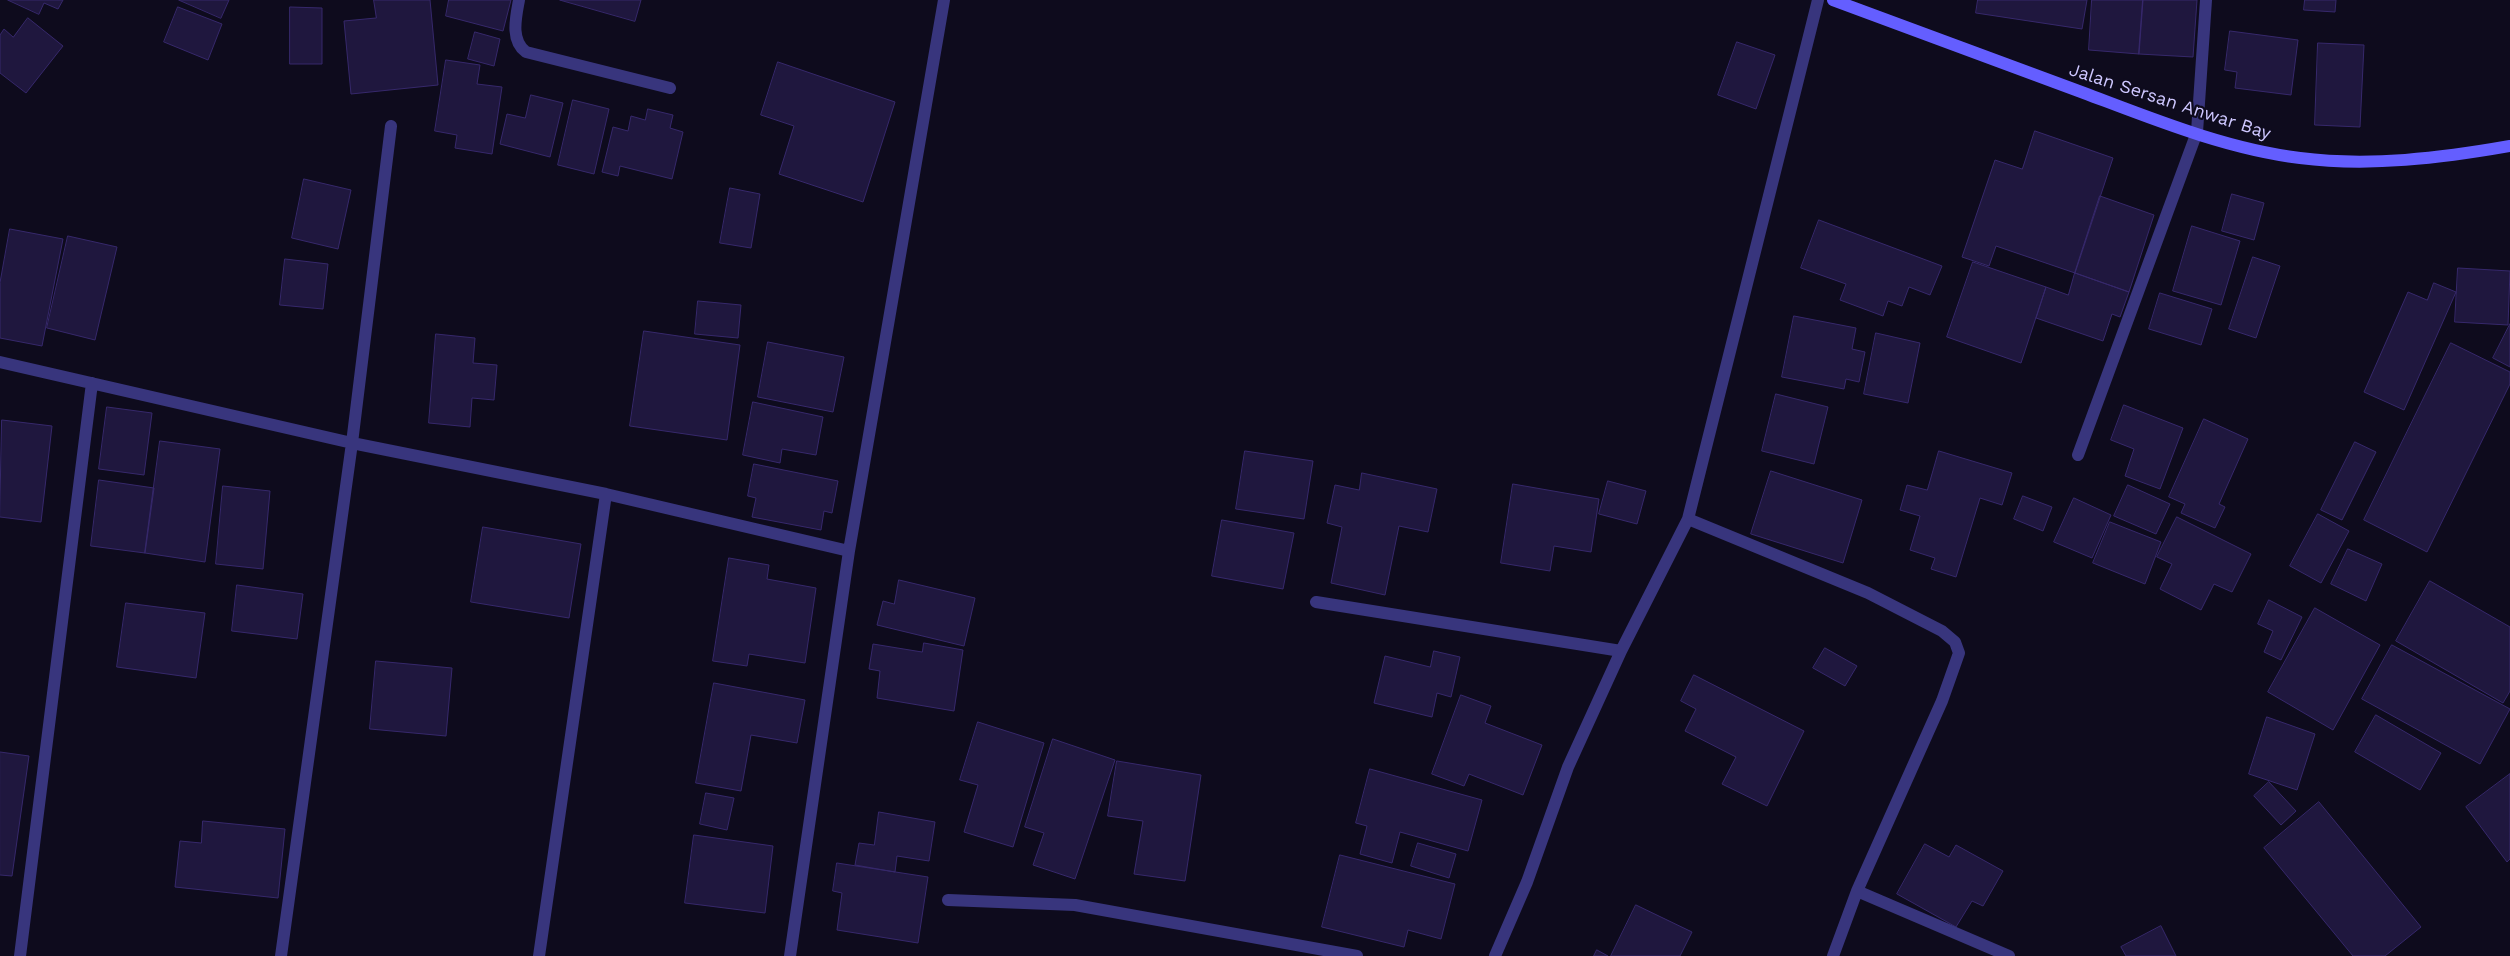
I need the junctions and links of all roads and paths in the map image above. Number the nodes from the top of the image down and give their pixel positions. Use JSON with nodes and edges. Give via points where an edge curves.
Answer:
{"nodes":[{"id":1,"x":519,"y":0,"type":"edge"},
{"id":2,"x":944,"y":0,"type":"edge"},
{"id":3,"x":1818,"y":0,"type":"edge"},
{"id":4,"x":1833,"y":0,"type":"edge"},
{"id":5,"x":2206,"y":0,"type":"edge"},
{"id":6,"x":670,"y":88,"type":"dead end"},
{"id":7,"x":391,"y":126,"type":"dead end"},
{"id":8,"x":2197,"y":132,"type":"junction"},
{"id":9,"x":2510,"y":146,"type":"edge"},
{"id":10,"x":0,"y":362,"type":"edge"},
{"id":11,"x":92,"y":383,"type":"junction"},
{"id":12,"x":352,"y":443,"type":"junction"},
{"id":13,"x":2078,"y":456,"type":"dead end"},
{"id":14,"x":606,"y":494,"type":"junction"},
{"id":15,"x":1688,"y":519,"type":"junction"},
{"id":16,"x":849,"y":551,"type":"junction"},
{"id":17,"x":1316,"y":602,"type":"dead end"},
{"id":18,"x":1622,"y":651,"type":"junction"},
{"id":19,"x":1857,"y":891,"type":"junction"},
{"id":20,"x":948,"y":900,"type":"dead end"},
{"id":21,"x":20,"y":956,"type":"edge"},
{"id":22,"x":282,"y":956,"type":"edge"},
{"id":23,"x":539,"y":956,"type":"edge"},
{"id":24,"x":790,"y":956,"type":"edge"},
{"id":25,"x":1357,"y":956,"type":"edge"},
{"id":26,"x":1495,"y":956,"type":"edge"},
{"id":27,"x":1833,"y":956,"type":"edge"},
{"id":28,"x":2009,"y":956,"type":"edge"}],
"edges":[{"from":1,"to":6,"type":"street","via":[[515,35],[526,52]]},
{"from":2,"to":16,"type":"street"},
{"from":3,"to":15,"type":"street"},
{"from":4,"to":8,"type":"main road","name":"Jalan Sersan Anwar Bay","via":[[2131,111]]},
{"from":5,"to":8,"type":"street"},
{"from":7,"to":12,"type":"street"},
{"from":8,"to":9,"type":"main road","name":"Jalan Sersan Anwar Bay","via":[[2234,145],[2302,159],[2377,161],[2472,153]]},
{"from":8,"to":13,"type":"street"},
{"from":10,"to":11,"type":"street"},
{"from":11,"to":12,"type":"street"},
{"from":11,"to":21,"type":"street"},
{"from":12,"to":14,"type":"street"},
{"from":12,"to":22,"type":"street"},
{"from":14,"to":16,"type":"street"},
{"from":14,"to":23,"type":"street"},
{"from":15,"to":18,"type":"street"},
{"from":15,"to":19,"type":"street","via":[[1868,593],[1942,630],[1955,642],[1959,658],[1946,693]]},
{"from":16,"to":24,"type":"street"},
{"from":17,"to":18,"type":"street"},
{"from":18,"to":26,"type":"street","via":[[1568,767],[1527,882]]},
{"from":19,"to":27,"type":"street"},
{"from":19,"to":28,"type":"street"},
{"from":20,"to":25,"type":"street","via":[[1075,905]]}]}
